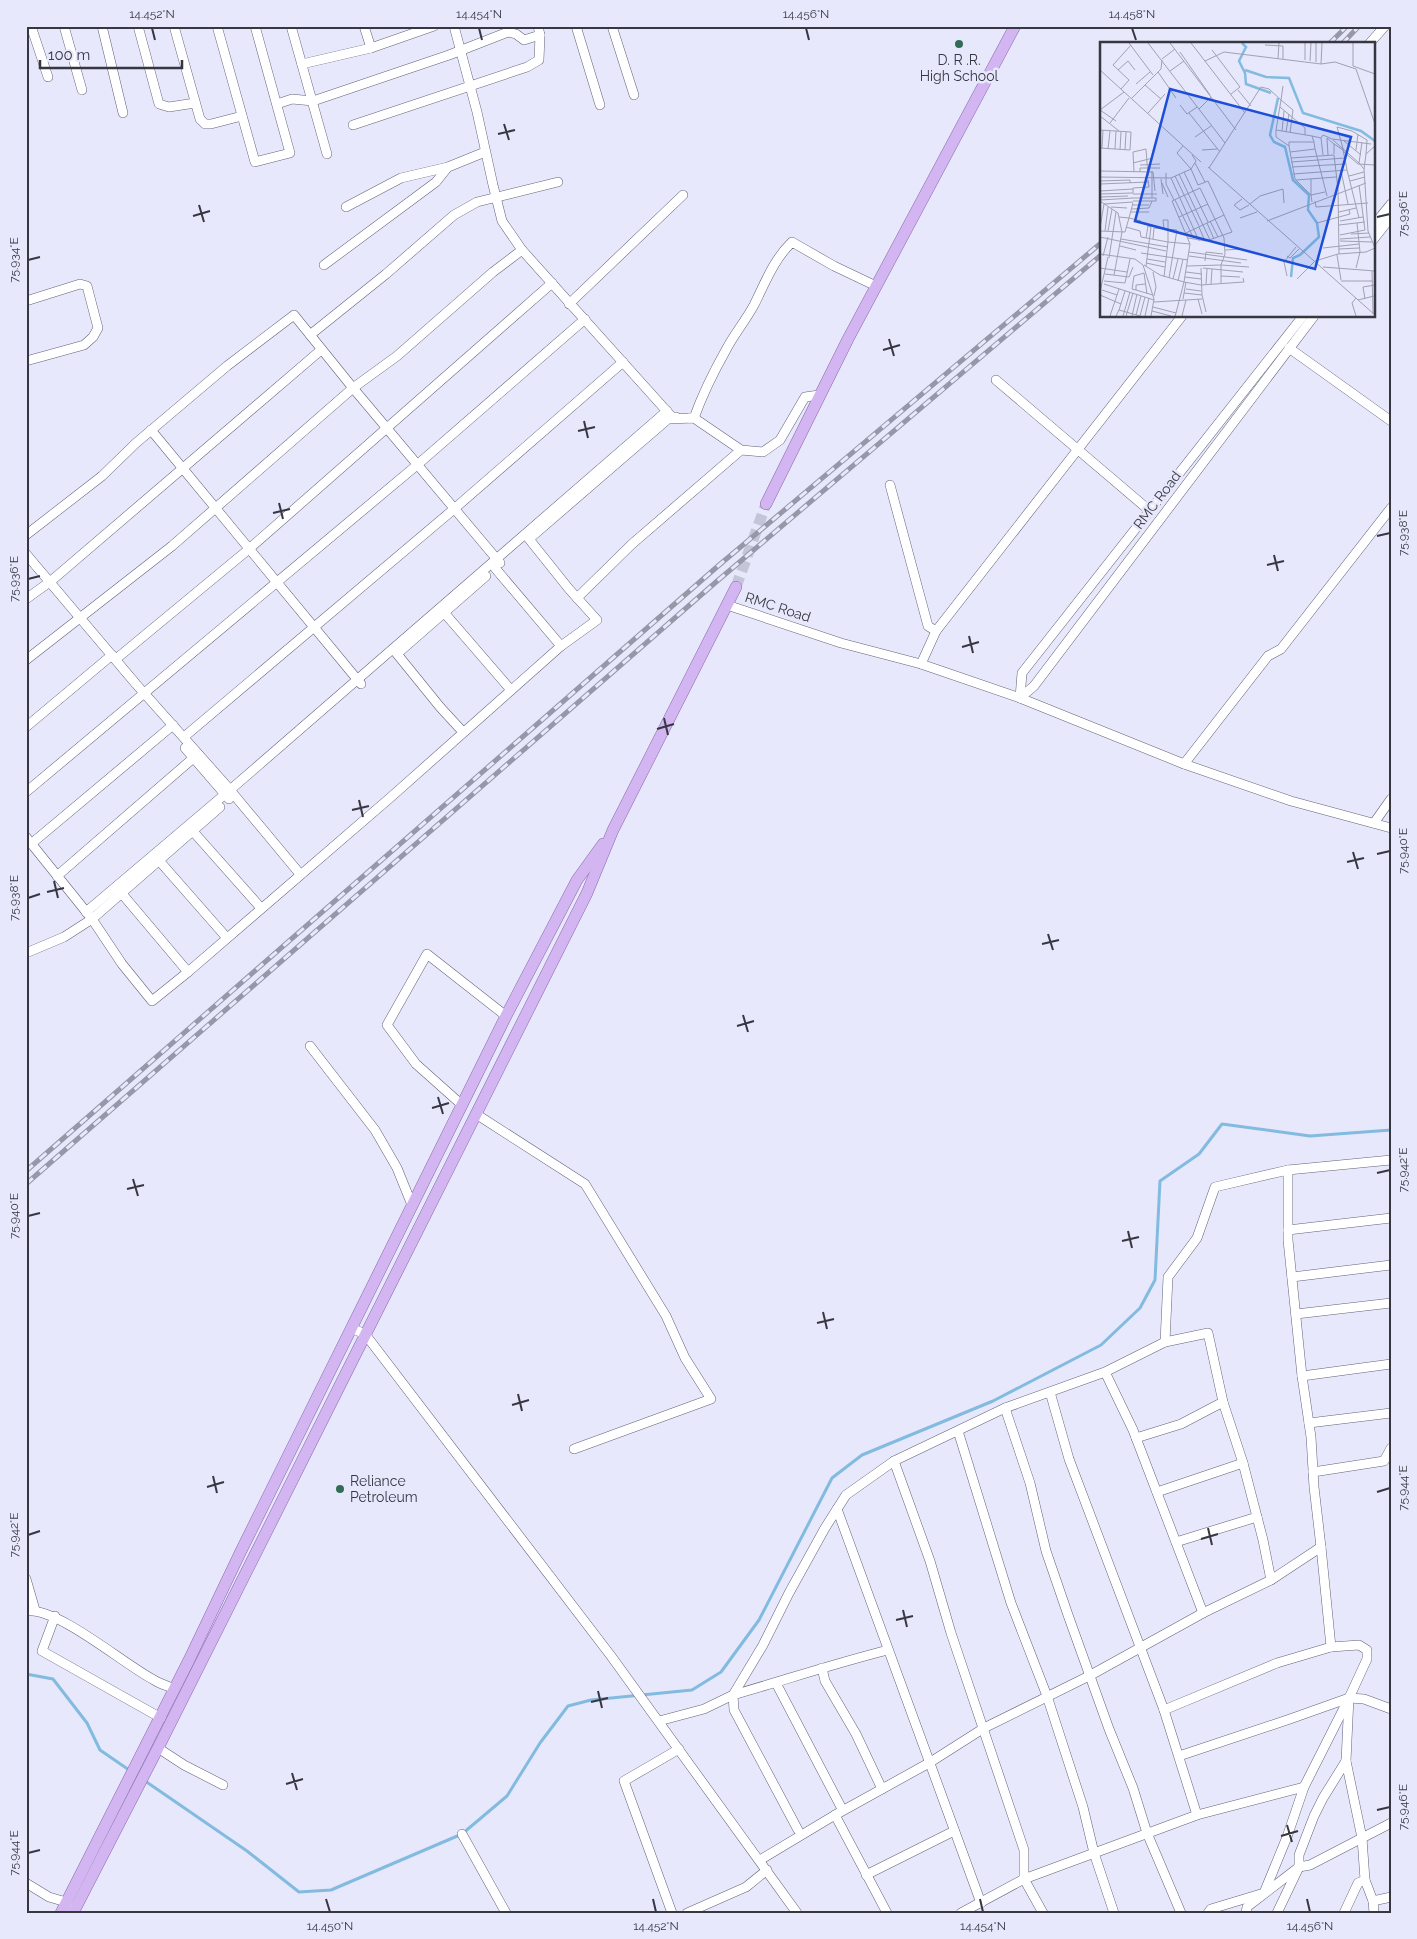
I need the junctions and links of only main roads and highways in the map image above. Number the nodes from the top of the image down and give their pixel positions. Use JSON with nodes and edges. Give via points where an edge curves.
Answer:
{"nodes":[{"id":1,"x":1016,"y":26,"type":"edge"},
{"id":2,"x":766,"y":504,"type":"tunnel mouth"},
{"id":3,"x":736,"y":587,"type":"tunnel mouth"},
{"id":4,"x":613,"y":830,"type":"junction"},
{"id":5,"x":468,"y":1091,"type":"junction"},
{"id":6,"x":483,"y":1100,"type":"junction"},
{"id":7,"x":141,"y":1769,"type":"junction"},
{"id":8,"x":70,"y":1910,"type":"edge"}],
"edges":[{"from":1,"to":2,"type":"main road","via":[[876,286]]},
{"from":3,"to":4,"type":"main road"},
{"from":4,"to":5,"type":"main road","via":[[577,880]]},
{"from":4,"to":6,"type":"main road","via":[[587,893]]},
{"from":5,"to":6,"type":"main road"},
{"from":5,"to":7,"type":"main road","via":[[161,1718]]},
{"from":6,"to":7,"type":"main road","via":[[158,1748]]},
{"from":7,"to":8,"type":"main road"}]}
